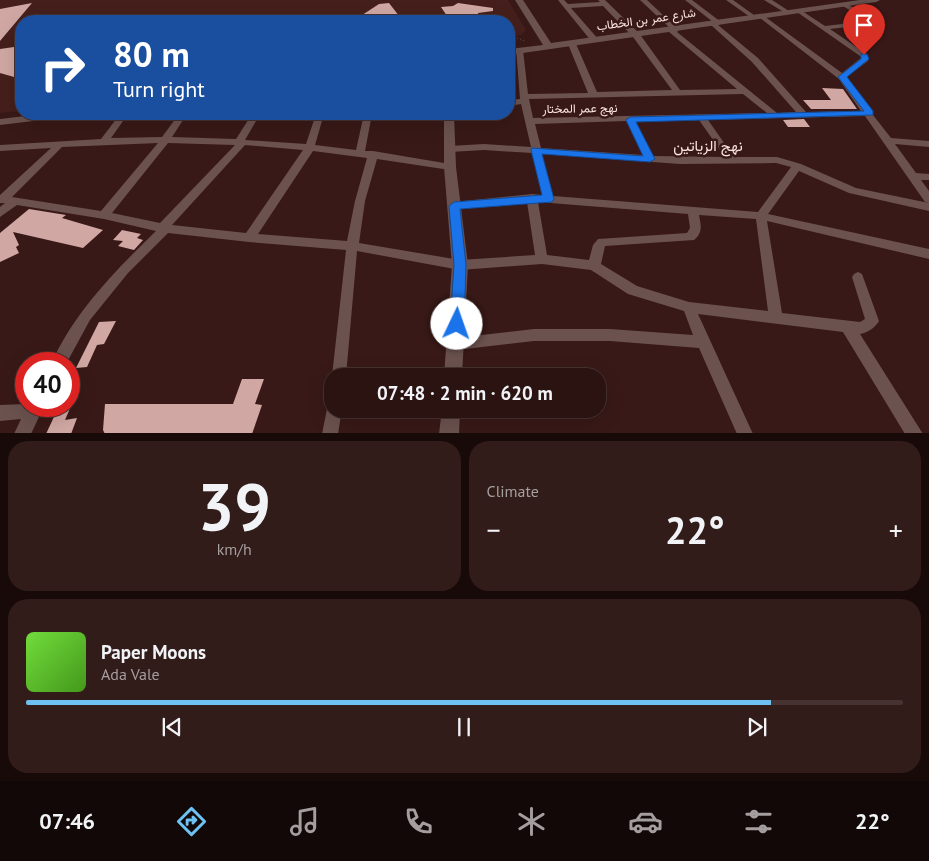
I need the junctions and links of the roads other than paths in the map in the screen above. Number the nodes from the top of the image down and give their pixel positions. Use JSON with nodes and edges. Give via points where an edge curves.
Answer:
{"nodes":[{"id":1,"x":519,"y":0,"type":"edge"},
{"id":2,"x":643,"y":0,"type":"edge"},
{"id":3,"x":688,"y":0,"type":"edge"},
{"id":4,"x":728,"y":0,"type":"edge"},
{"id":5,"x":767,"y":0,"type":"edge"},
{"id":6,"x":870,"y":0,"type":"edge"},
{"id":7,"x":603,"y":2,"type":"edge"},
{"id":8,"x":563,"y":3,"type":"edge"},
{"id":9,"x":845,"y":5,"type":"junction"},
{"id":10,"x":800,"y":12,"type":"junction"},
{"id":11,"x":789,"y":13,"type":"junction"},
{"id":12,"x":759,"y":17,"type":"junction"},
{"id":13,"x":716,"y":24,"type":"junction"},
{"id":14,"x":823,"y":28,"type":"junction"},
{"id":15,"x":674,"y":30,"type":"junction"},
{"id":16,"x":636,"y":35,"type":"junction"},
{"id":17,"x":594,"y":40,"type":"junction"},
{"id":18,"x":572,"y":44,"type":"junction"},
{"id":19,"x":548,"y":46,"type":"junction"},
{"id":20,"x":515,"y":51,"type":"edge"},
{"id":21,"x":515,"y":56,"type":"edge"},
{"id":22,"x":842,"y":77,"type":"junction"},
{"id":23,"x":744,"y":91,"type":"junction"},
{"id":24,"x":677,"y":92,"type":"junction"},
{"id":25,"x":593,"y":94,"type":"junction"},
{"id":26,"x":524,"y":99,"type":"junction"},
{"id":27,"x":515,"y":101,"type":"edge"},
{"id":28,"x":870,"y":113,"type":"junction"},
{"id":29,"x":802,"y":114,"type":"junction"},
{"id":30,"x":775,"y":115,"type":"junction"},
{"id":31,"x":702,"y":118,"type":"junction"},
{"id":32,"x":17,"y":120,"type":"edge"},
{"id":33,"x":120,"y":120,"type":"edge"},
{"id":34,"x":179,"y":120,"type":"edge"},
{"id":35,"x":253,"y":120,"type":"edge"},
{"id":36,"x":318,"y":120,"type":"edge"},
{"id":37,"x":367,"y":120,"type":"edge"},
{"id":38,"x":449,"y":120,"type":"edge"},
{"id":39,"x":630,"y":120,"type":"junction"},
{"id":40,"x":530,"y":121,"type":"junction"},
{"id":41,"x":0,"y":122,"type":"edge"},
{"id":42,"x":165,"y":140,"type":"junction"},
{"id":43,"x":888,"y":141,"type":"junction"},
{"id":44,"x":104,"y":142,"type":"junction"},
{"id":45,"x":240,"y":143,"type":"junction"},
{"id":46,"x":60,"y":144,"type":"junction"},
{"id":47,"x":929,"y":144,"type":"edge"},
{"id":48,"x":0,"y":148,"type":"edge"},
{"id":49,"x":309,"y":149,"type":"junction"},
{"id":50,"x":450,"y":150,"type":"junction"},
{"id":51,"x":536,"y":150,"type":"junction"},
{"id":52,"x":360,"y":153,"type":"junction"},
{"id":53,"x":373,"y":154,"type":"junction"},
{"id":54,"x":650,"y":159,"type":"junction"},
{"id":55,"x":732,"y":161,"type":"junction"},
{"id":56,"x":797,"y":166,"type":"junction"},
{"id":57,"x":450,"y":167,"type":"junction"},
{"id":58,"x":914,"y":176,"type":"junction"},
{"id":59,"x":929,"y":177,"type":"edge"},
{"id":60,"x":532,"y":198,"type":"junction"},
{"id":61,"x":548,"y":199,"type":"junction"},
{"id":62,"x":929,"y":199,"type":"edge"},
{"id":63,"x":6,"y":200,"type":"edge"},
{"id":64,"x":454,"y":206,"type":"junction"},
{"id":65,"x":929,"y":207,"type":"edge"},
{"id":66,"x":693,"y":210,"type":"junction"},
{"id":67,"x":0,"y":213,"type":"edge"},
{"id":68,"x":104,"y":215,"type":"junction"},
{"id":69,"x":761,"y":216,"type":"junction"},
{"id":70,"x":164,"y":228,"type":"junction"},
{"id":71,"x":248,"y":238,"type":"junction"},
{"id":72,"x":352,"y":246,"type":"junction"},
{"id":73,"x":929,"y":254,"type":"edge"},
{"id":74,"x":542,"y":259,"type":"junction"},
{"id":75,"x":460,"y":265,"type":"junction"},
{"id":76,"x":594,"y":266,"type":"junction"},
{"id":77,"x":858,"y":277,"type":"dead end"},
{"id":78,"x":689,"y":306,"type":"junction"},
{"id":79,"x":776,"y":317,"type":"junction"},
{"id":80,"x":848,"y":327,"type":"junction"},
{"id":81,"x":703,"y":342,"type":"junction"},
{"id":82,"x":456,"y":344,"type":"junction"},
{"id":83,"x":65,"y":352,"type":"edge"},
{"id":84,"x":340,"y":368,"type":"edge"},
{"id":85,"x":454,"y":368,"type":"edge"},
{"id":86,"x":15,"y":411,"type":"edge"},
{"id":87,"x":0,"y":412,"type":"edge"},
{"id":88,"x":30,"y":417,"type":"edge"},
{"id":89,"x":333,"y":418,"type":"edge"},
{"id":90,"x":450,"y":418,"type":"edge"},
{"id":91,"x":22,"y":433,"type":"edge"},
{"id":92,"x":330,"y":433,"type":"edge"},
{"id":93,"x":449,"y":433,"type":"edge"},
{"id":94,"x":745,"y":433,"type":"edge"},
{"id":95,"x":914,"y":433,"type":"edge"}],
"edges":[{"from":1,"to":19,"type":"street"},
{"from":2,"to":15,"type":"street"},
{"from":3,"to":13,"type":"street"},
{"from":4,"to":12,"type":"street"},
{"from":5,"to":11,"type":"street"},
{"from":6,"to":9,"type":"street","name":"شارع عمر بن الخطاب"},
{"from":7,"to":8,"type":"street"},
{"from":7,"to":16,"type":"street"},
{"from":8,"to":17,"type":"street"},
{"from":9,"to":10,"type":"street","name":"شارع عمر بن الخطاب"},
{"from":9,"to":14,"type":"street","via":[[874,22]]},
{"from":10,"to":11,"type":"street","name":"شارع عمر بن الخطاب"},
{"from":10,"to":14,"type":"street"},
{"from":11,"to":12,"type":"street","name":"شارع عمر بن الخطاب"},
{"from":12,"to":13,"type":"street","name":"شارع عمر بن الخطاب"},
{"from":12,"to":22,"type":"street"},
{"from":13,"to":15,"type":"street","name":"شارع عمر بن الخطاب"},
{"from":13,"to":29,"type":"street","via":[[754,60]]},
{"from":14,"to":22,"type":"street","via":[[864,55],[865,59]]},
{"from":15,"to":16,"type":"street","name":"شارع عمر بن الخطاب"},
{"from":15,"to":23,"type":"street"},
{"from":16,"to":17,"type":"street","name":"شارع عمر بن الخطاب"},
{"from":16,"to":24,"type":"street"},
{"from":17,"to":18,"type":"street","name":"شارع عمر بن الخطاب"},
{"from":18,"to":19,"type":"street","name":"شارع عمر بن الخطاب"},
{"from":18,"to":25,"type":"street"},
{"from":19,"to":20,"type":"street","name":"شارع عمر بن الخطاب"},
{"from":21,"to":26,"type":"street"},
{"from":22,"to":28,"type":"street"},
{"from":23,"to":24,"type":"street"},
{"from":23,"to":30,"type":"street"},
{"from":24,"to":25,"type":"street"},
{"from":25,"to":26,"type":"street"},
{"from":26,"to":27,"type":"street"},
{"from":26,"to":40,"type":"street"},
{"from":28,"to":29,"type":"street","name":"نهج عمر المختار"},
{"from":28,"to":43,"type":"street"},
{"from":29,"to":30,"type":"street","name":"نهج عمر المختار"},
{"from":30,"to":31,"type":"street","name":"نهج عمر المختار"},
{"from":31,"to":39,"type":"street","name":"نهج عمر المختار"},
{"from":31,"to":55,"type":"street"},
{"from":32,"to":41,"type":"street"},
{"from":33,"to":44,"type":"street"},
{"from":34,"to":42,"type":"street"},
{"from":35,"to":45,"type":"street"},
{"from":36,"to":49,"type":"street"},
{"from":37,"to":52,"type":"street"},
{"from":38,"to":50,"type":"street"},
{"from":39,"to":40,"type":"street","name":"نهج عمر المختار"},
{"from":39,"to":54,"type":"street"},
{"from":40,"to":51,"type":"street"},
{"from":42,"to":44,"type":"street"},
{"from":42,"to":45,"type":"street"},
{"from":42,"to":68,"type":"street"},
{"from":43,"to":47,"type":"street"},
{"from":43,"to":58,"type":"street"},
{"from":44,"to":46,"type":"street"},
{"from":45,"to":49,"type":"street"},
{"from":45,"to":70,"type":"street"},
{"from":46,"to":48,"type":"street"},
{"from":46,"to":63,"type":"street"},
{"from":49,"to":52,"type":"street"},
{"from":49,"to":71,"type":"street"},
{"from":50,"to":51,"type":"street","name":"نهج الزياتين","via":[[484,147]]},
{"from":50,"to":57,"type":"street"},
{"from":51,"to":54,"type":"street","name":"نهج الزياتين"},
{"from":51,"to":61,"type":"street"},
{"from":52,"to":53,"type":"street"},
{"from":53,"to":57,"type":"street"},
{"from":53,"to":72,"type":"street"},
{"from":54,"to":55,"type":"street","name":"نهج الزياتين"},
{"from":55,"to":56,"type":"street","name":"نهج الزياتين","via":[[777,160]]},
{"from":56,"to":65,"type":"street","name":"نهج الزياتين","via":[[853,191]]},
{"from":56,"to":69,"type":"street"},
{"from":57,"to":64,"type":"street"},
{"from":58,"to":59,"type":"street"},
{"from":58,"to":62,"type":"street"},
{"from":60,"to":61,"type":"street"},
{"from":60,"to":64,"type":"street"},
{"from":60,"to":74,"type":"street"},
{"from":61,"to":66,"type":"street"},
{"from":63,"to":67,"type":"street"},
{"from":63,"to":68,"type":"street"},
{"from":64,"to":75,"type":"street"},
{"from":66,"to":69,"type":"street"},
{"from":66,"to":76,"type":"street","via":[[694,234],[602,242]]},
{"from":68,"to":70,"type":"street"},
{"from":69,"to":73,"type":"street"},
{"from":69,"to":79,"type":"street"},
{"from":70,"to":71,"type":"street"},
{"from":70,"to":83,"type":"street","via":[[85,316]]},
{"from":71,"to":72,"type":"street"},
{"from":72,"to":75,"type":"street"},
{"from":72,"to":84,"type":"street"},
{"from":74,"to":75,"type":"street"},
{"from":74,"to":76,"type":"street"},
{"from":75,"to":82,"type":"street"},
{"from":76,"to":78,"type":"street","via":[[633,290]]},
{"from":77,"to":80,"type":"street","via":[[872,322],[862,328]]},
{"from":78,"to":79,"type":"street"},
{"from":78,"to":81,"type":"street"},
{"from":79,"to":80,"type":"street"},
{"from":80,"to":95,"type":"street"},
{"from":81,"to":82,"type":"street","via":[[610,335],[534,335]]},
{"from":81,"to":94,"type":"street"},
{"from":82,"to":85,"type":"street"},
{"from":86,"to":87,"type":"street"},
{"from":88,"to":91,"type":"street"},
{"from":89,"to":92,"type":"street"},
{"from":90,"to":93,"type":"street"}]}
